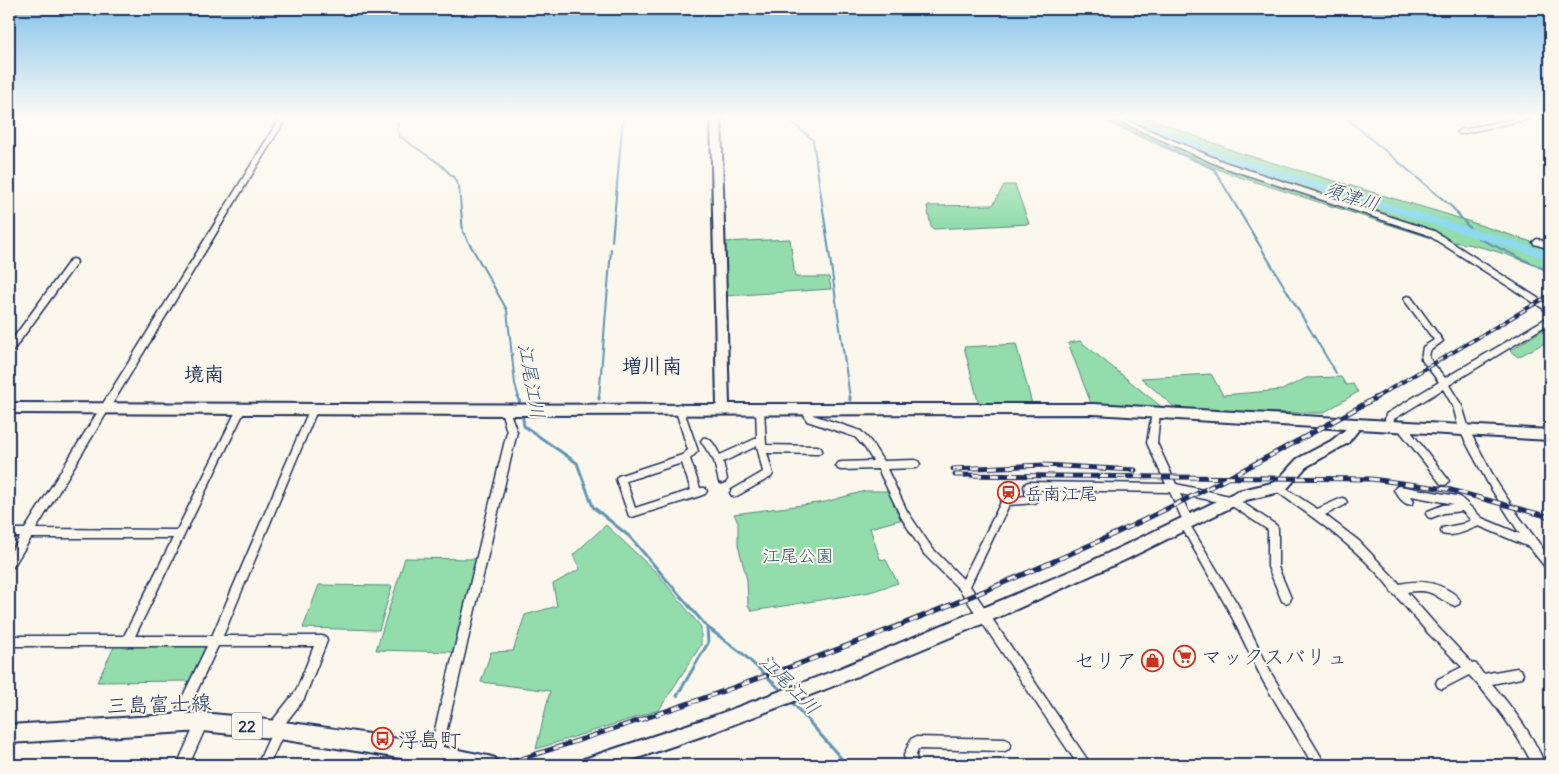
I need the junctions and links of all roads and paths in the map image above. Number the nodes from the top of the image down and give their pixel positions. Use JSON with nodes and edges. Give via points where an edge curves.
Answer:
{"nodes":[{"id":1,"x":262,"y":153,"type":"edge"},
{"id":2,"x":717,"y":153,"type":"edge"},
{"id":3,"x":1197,"y":153,"type":"edge"},
{"id":4,"x":1537,"y":242,"type":"dead end"},
{"id":5,"x":1550,"y":246,"type":"edge"},
{"id":6,"x":72,"y":262,"type":"dead end"},
{"id":7,"x":1408,"y":299,"type":"dead end"},
{"id":8,"x":1550,"y":310,"type":"edge"},
{"id":9,"x":1550,"y":319,"type":"edge"},
{"id":10,"x":9,"y":350,"type":"edge"},
{"id":11,"x":1442,"y":383,"type":"junction"},
{"id":12,"x":9,"y":408,"type":"edge"},
{"id":13,"x":104,"y":408,"type":"junction"},
{"id":14,"x":242,"y":408,"type":"junction"},
{"id":15,"x":314,"y":408,"type":"junction"},
{"id":16,"x":679,"y":408,"type":"junction"},
{"id":17,"x":723,"y":408,"type":"junction"},
{"id":18,"x":760,"y":409,"type":"junction"},
{"id":19,"x":508,"y":410,"type":"junction"},
{"id":20,"x":806,"y":410,"type":"junction"},
{"id":21,"x":1156,"y":412,"type":"junction"},
{"id":22,"x":1355,"y":425,"type":"junction"},
{"id":23,"x":1396,"y":427,"type":"junction"},
{"id":24,"x":1464,"y":430,"type":"junction"},
{"id":25,"x":1550,"y":435,"type":"edge"},
{"id":26,"x":706,"y":441,"type":"dead end"},
{"id":27,"x":762,"y":444,"type":"junction"},
{"id":28,"x":817,"y":450,"type":"dead end"},
{"id":29,"x":685,"y":458,"type":"junction"},
{"id":30,"x":718,"y":460,"type":"junction"},
{"id":31,"x":915,"y":464,"type":"dead end"},
{"id":32,"x":841,"y":466,"type":"dead end"},
{"id":33,"x":881,"y":466,"type":"junction"},
{"id":34,"x":722,"y":480,"type":"dead end"},
{"id":35,"x":1444,"y":481,"type":"dead end"},
{"id":36,"x":1173,"y":488,"type":"junction"},
{"id":37,"x":1279,"y":488,"type":"junction"},
{"id":38,"x":735,"y":493,"type":"dead end"},
{"id":39,"x":1231,"y":500,"type":"junction"},
{"id":40,"x":1409,"y":501,"type":"dead end"},
{"id":41,"x":1342,"y":502,"type":"dead end"},
{"id":42,"x":1464,"y":507,"type":"junction"},
{"id":43,"x":1316,"y":514,"type":"junction"},
{"id":44,"x":1431,"y":514,"type":"dead end"},
{"id":45,"x":1479,"y":521,"type":"junction"},
{"id":46,"x":1187,"y":524,"type":"junction"},
{"id":47,"x":1446,"y":532,"type":"dead end"},
{"id":48,"x":9,"y":534,"type":"edge"},
{"id":49,"x":27,"y":534,"type":"junction"},
{"id":50,"x":181,"y":534,"type":"junction"},
{"id":51,"x":1535,"y":547,"type":"junction"},
{"id":52,"x":1550,"y":551,"type":"edge"},
{"id":53,"x":9,"y":564,"type":"edge"},
{"id":54,"x":1550,"y":565,"type":"edge"},
{"id":55,"x":964,"y":587,"type":"junction"},
{"id":56,"x":1396,"y":590,"type":"junction"},
{"id":57,"x":1286,"y":598,"type":"dead end"},
{"id":58,"x":1455,"y":601,"type":"dead end"},
{"id":59,"x":983,"y":617,"type":"junction"},
{"id":60,"x":9,"y":641,"type":"edge"},
{"id":61,"x":127,"y":641,"type":"junction"},
{"id":62,"x":215,"y":641,"type":"junction"},
{"id":63,"x":1472,"y":668,"type":"junction"},
{"id":64,"x":1517,"y":674,"type":"dead end"},
{"id":65,"x":1482,"y":680,"type":"junction"},
{"id":66,"x":1442,"y":683,"type":"dead end"},
{"id":67,"x":202,"y":722,"type":"junction"},
{"id":68,"x":176,"y":723,"type":"junction"},
{"id":69,"x":276,"y":729,"type":"junction"},
{"id":70,"x":9,"y":734,"type":"edge"},
{"id":71,"x":1005,"y":745,"type":"dead end"},
{"id":72,"x":435,"y":754,"type":"junction"},
{"id":73,"x":598,"y":763,"type":"edge"},
{"id":74,"x":184,"y":765,"type":"edge"},
{"id":75,"x":263,"y":765,"type":"edge"},
{"id":76,"x":484,"y":765,"type":"edge"},
{"id":77,"x":911,"y":765,"type":"edge"},
{"id":78,"x":1085,"y":765,"type":"edge"},
{"id":79,"x":1320,"y":765,"type":"edge"},
{"id":80,"x":1539,"y":765,"type":"edge"}],
"edges":[{"from":1,"to":13,"type":"street"},
{"from":2,"to":17,"type":"street"},
{"from":3,"to":8,"type":"street","via":[[1431,233]]},
{"from":4,"to":5,"type":"street"},
{"from":6,"to":10,"type":"street"},
{"from":7,"to":11,"type":"street","via":[[1439,341],[1426,349],[1425,359],[1440,374]]},
{"from":9,"to":11,"type":"street"},
{"from":11,"to":23,"type":"street","via":[[1389,417]]},
{"from":11,"to":24,"type":"street","via":[[1456,404]]},
{"from":12,"to":13,"type":"street"},
{"from":13,"to":14,"type":"street"},
{"from":13,"to":49,"type":"street"},
{"from":14,"to":15,"type":"street"},
{"from":14,"to":50,"type":"street"},
{"from":15,"to":19,"type":"street"},
{"from":15,"to":62,"type":"street"},
{"from":16,"to":17,"type":"street"},
{"from":16,"to":19,"type":"street"},
{"from":16,"to":29,"type":"street","via":[[693,451]]},
{"from":17,"to":18,"type":"street"},
{"from":18,"to":20,"type":"street"},
{"from":18,"to":27,"type":"street"},
{"from":19,"to":72,"type":"street","via":[[512,432]]},
{"from":20,"to":21,"type":"street","via":[[1094,409]]},
{"from":20,"to":33,"type":"street","via":[[810,418],[858,434]]},
{"from":21,"to":22,"type":"street"},
{"from":21,"to":36,"type":"street","via":[[1152,443]]},
{"from":22,"to":23,"type":"street"},
{"from":22,"to":37,"type":"street","via":[[1350,436],[1294,469]]},
{"from":23,"to":24,"type":"street"},
{"from":23,"to":35,"type":"street"},
{"from":24,"to":25,"type":"street"},
{"from":24,"to":51,"type":"street","via":[[1505,503]]},
{"from":26,"to":30,"type":"street"},
{"from":27,"to":28,"type":"street"},
{"from":27,"to":30,"type":"street"},
{"from":27,"to":38,"type":"street","via":[[768,474]]},
{"from":29,"to":29,"type":"street","via":[[700,492],[632,513],[621,479]]},
{"from":30,"to":34,"type":"street"},
{"from":31,"to":33,"type":"street"},
{"from":32,"to":33,"type":"street"},
{"from":33,"to":55,"type":"street","via":[[904,514],[928,551]]},
{"from":36,"to":39,"type":"street"},
{"from":36,"to":46,"type":"street"},
{"from":36,"to":55,"type":"street","via":[[1029,486],[1032,500],[1006,501]]},
{"from":37,"to":39,"type":"street","via":[[1258,490]]},
{"from":37,"to":43,"type":"street"},
{"from":39,"to":46,"type":"street"},
{"from":39,"to":57,"type":"street","via":[[1273,528],[1273,567]]},
{"from":40,"to":42,"type":"street","via":[[1399,490],[1457,500]]},
{"from":41,"to":43,"type":"street"},
{"from":42,"to":44,"type":"street"},
{"from":42,"to":45,"type":"street"},
{"from":43,"to":56,"type":"street","via":[[1356,545]]},
{"from":45,"to":47,"type":"street"},
{"from":45,"to":51,"type":"street"},
{"from":46,"to":59,"type":"street","via":[[1082,575]]},
{"from":46,"to":79,"type":"street","via":[[1267,677]]},
{"from":48,"to":49,"type":"street"},
{"from":49,"to":50,"type":"street"},
{"from":49,"to":53,"type":"street"},
{"from":50,"to":61,"type":"street"},
{"from":51,"to":52,"type":"street"},
{"from":51,"to":54,"type":"street"},
{"from":55,"to":59,"type":"street"},
{"from":56,"to":58,"type":"street","via":[[1416,585],[1436,587]]},
{"from":56,"to":63,"type":"street"},
{"from":59,"to":73,"type":"street","via":[[841,676]]},
{"from":59,"to":78,"type":"street"},
{"from":60,"to":61,"type":"street"},
{"from":61,"to":62,"type":"street"},
{"from":62,"to":68,"type":"street"},
{"from":62,"to":69,"type":"street","via":[[322,641],[300,695]]},
{"from":63,"to":65,"type":"street"},
{"from":63,"to":66,"type":"street"},
{"from":64,"to":65,"type":"street"},
{"from":65,"to":80,"type":"street","via":[[1511,716]]},
{"from":67,"to":68,"type":"main road","name":"三島富士線","number":"22"},
{"from":67,"to":69,"type":"main road","name":"三島富士線","number":"22"},
{"from":67,"to":74,"type":"street"},
{"from":68,"to":70,"type":"main road","name":"三島富士線","number":"22"},
{"from":69,"to":72,"type":"main road","name":"三島富士線","number":"22"},
{"from":69,"to":75,"type":"street"},
{"from":71,"to":77,"type":"street","via":[[915,743],[910,754]]},
{"from":72,"to":76,"type":"main road","name":"三島富士線","number":"22"}]}
